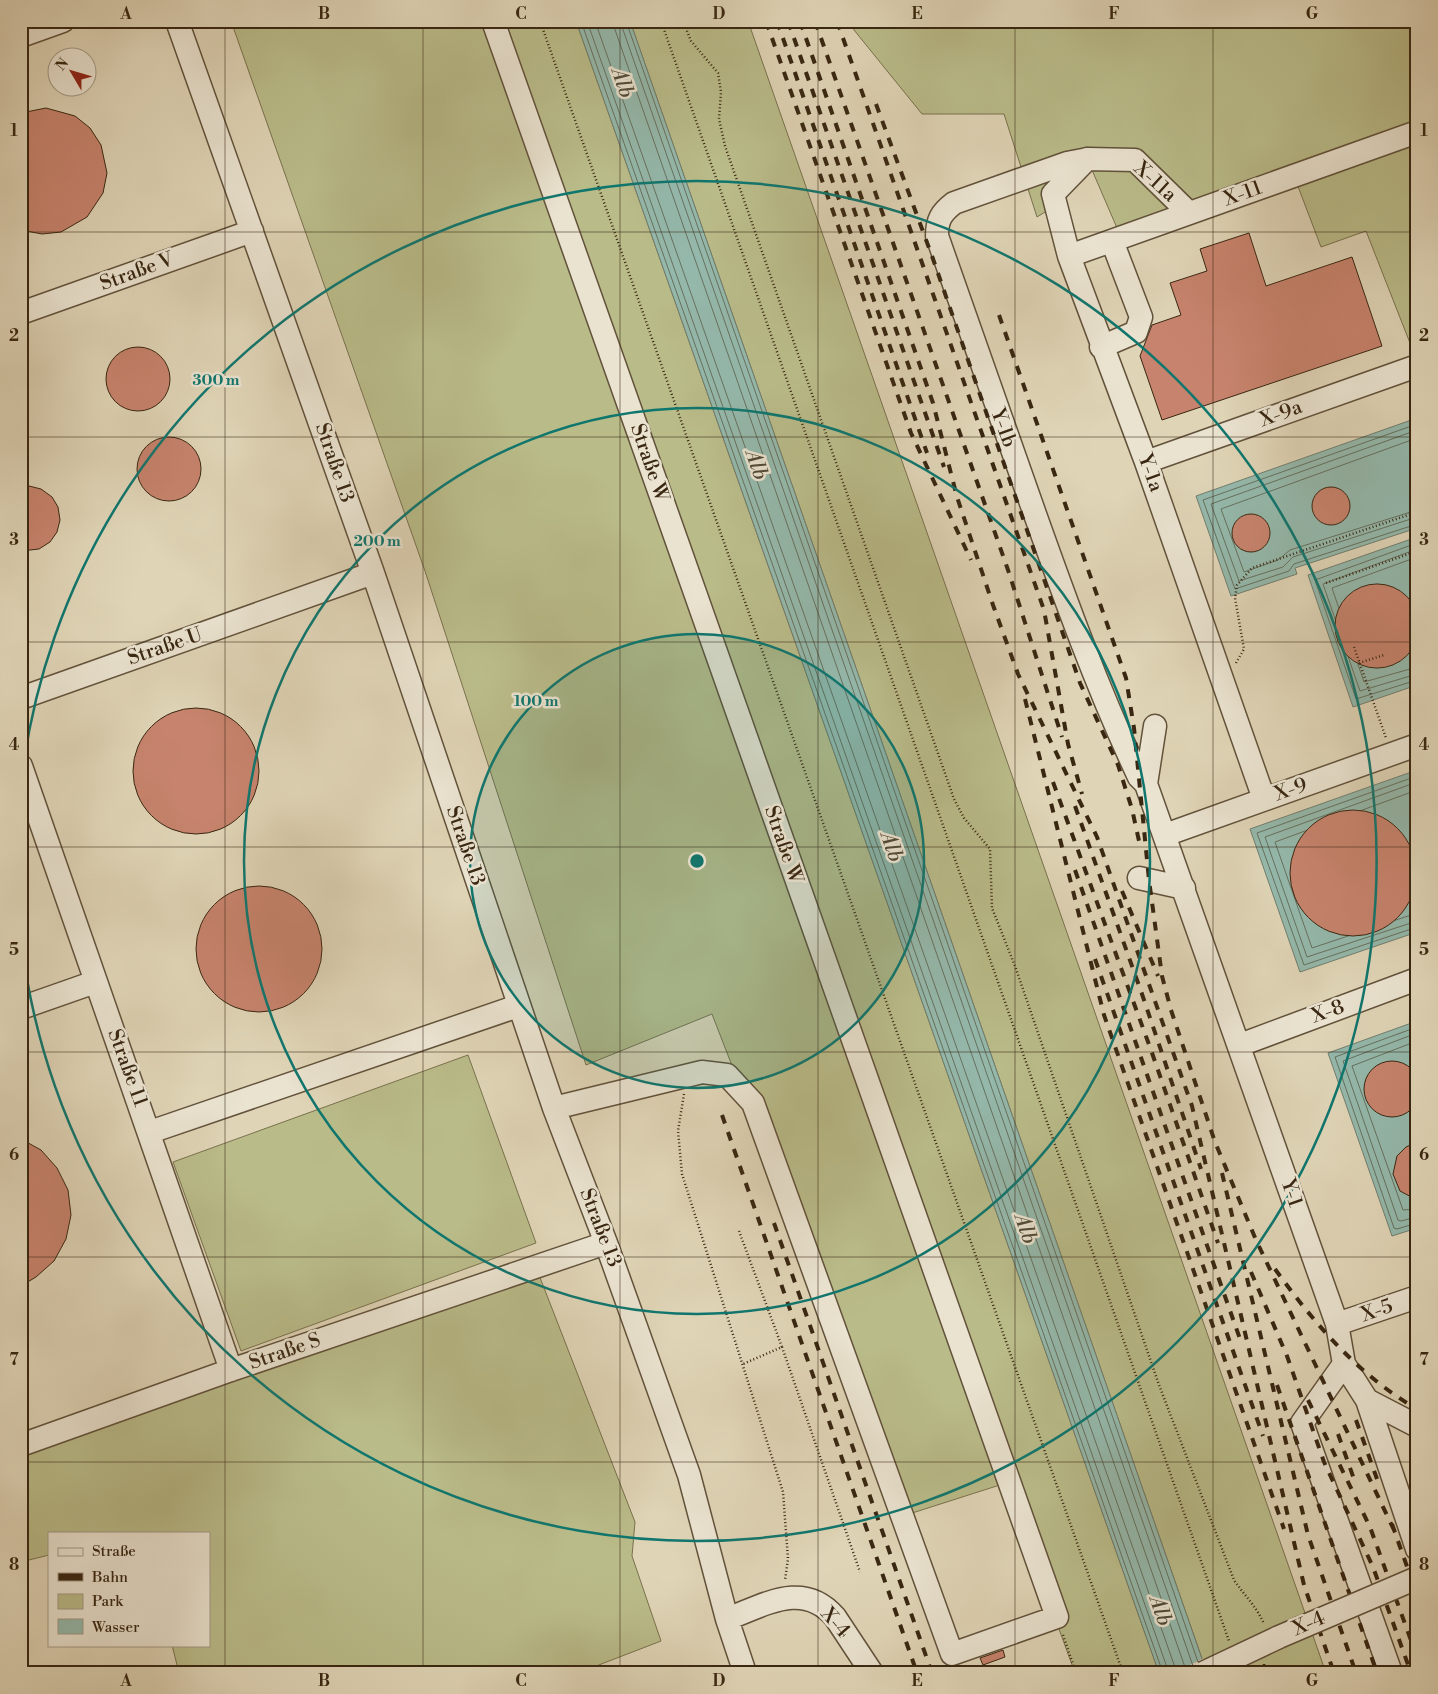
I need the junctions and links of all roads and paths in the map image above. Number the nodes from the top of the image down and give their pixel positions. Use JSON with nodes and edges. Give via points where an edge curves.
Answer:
{"nodes":[{"id":1,"x":63,"y":21,"type":"edge"},
{"id":2,"x":178,"y":21,"type":"edge"},
{"id":3,"x":493,"y":21,"type":"edge"},
{"id":4,"x":540,"y":21,"type":"edge"},
{"id":5,"x":661,"y":21,"type":"edge"},
{"id":6,"x":683,"y":21,"type":"edge"},
{"id":7,"x":21,"y":36,"type":"edge"},
{"id":8,"x":1417,"y":132,"type":"edge"},
{"id":9,"x":1088,"y":158,"type":"junction"},
{"id":10,"x":1189,"y":213,"type":"junction"},
{"id":11,"x":252,"y":231,"type":"junction"},
{"id":12,"x":1112,"y":241,"type":"junction"},
{"id":13,"x":1069,"y":256,"type":"junction"},
{"id":14,"x":21,"y":313,"type":"edge"},
{"id":15,"x":1102,"y":347,"type":"junction"},
{"id":16,"x":1417,"y":366,"type":"edge"},
{"id":17,"x":1146,"y":462,"type":"junction"},
{"id":18,"x":1417,"y":512,"type":"edge"},
{"id":19,"x":1417,"y":551,"type":"edge"},
{"id":20,"x":373,"y":573,"type":"junction"},
{"id":21,"x":1326,"y":583,"type":"dead end"},
{"id":22,"x":1354,"y":647,"type":"dead end"},
{"id":23,"x":1384,"y":654,"type":"dead end"},
{"id":24,"x":1359,"y":663,"type":"junction"},
{"id":25,"x":1222,"y":678,"type":"junction"},
{"id":26,"x":21,"y":698,"type":"edge"},
{"id":27,"x":1155,"y":726,"type":"dead end"},
{"id":28,"x":1417,"y":745,"type":"edge"},
{"id":29,"x":1391,"y":754,"type":"junction"},
{"id":30,"x":21,"y":766,"type":"edge"},
{"id":31,"x":1146,"y":784,"type":"junction"},
{"id":32,"x":1264,"y":800,"type":"junction"},
{"id":33,"x":1165,"y":835,"type":"junction"},
{"id":34,"x":1139,"y":878,"type":"dead end"},
{"id":35,"x":1184,"y":888,"type":"junction"},
{"id":36,"x":1417,"y":979,"type":"edge"},
{"id":37,"x":95,"y":982,"type":"junction"},
{"id":38,"x":518,"y":1006,"type":"junction"},
{"id":39,"x":21,"y":1008,"type":"edge"},
{"id":40,"x":1240,"y":1045,"type":"junction"},
{"id":41,"x":702,"y":1072,"type":"junction"},
{"id":42,"x":554,"y":1108,"type":"junction"},
{"id":43,"x":150,"y":1132,"type":"junction"},
{"id":44,"x":739,"y":1231,"type":"dead end"},
{"id":45,"x":606,"y":1243,"type":"junction"},
{"id":46,"x":1417,"y":1297,"type":"edge"},
{"id":47,"x":1337,"y":1324,"type":"junction"},
{"id":48,"x":782,"y":1346,"type":"junction"},
{"id":49,"x":743,"y":1364,"type":"junction"},
{"id":50,"x":1344,"y":1364,"type":"junction"},
{"id":51,"x":231,"y":1370,"type":"junction"},
{"id":52,"x":1367,"y":1400,"type":"junction"},
{"id":53,"x":1417,"y":1426,"type":"edge"},
{"id":54,"x":21,"y":1445,"type":"edge"},
{"id":55,"x":1417,"y":1549,"type":"edge"},
{"id":56,"x":860,"y":1572,"type":"dead end"},
{"id":57,"x":1417,"y":1578,"type":"edge"},
{"id":58,"x":783,"y":1598,"type":"junction"},
{"id":59,"x":1057,"y":1617,"type":"junction"},
{"id":60,"x":727,"y":1619,"type":"junction"},
{"id":61,"x":1265,"y":1625,"type":"dead end"},
{"id":62,"x":1231,"y":1648,"type":"dead end"},
{"id":63,"x":1264,"y":1663,"type":"dead end"},
{"id":64,"x":869,"y":1668,"type":"edge"},
{"id":65,"x":745,"y":1673,"type":"edge"},
{"id":66,"x":1076,"y":1673,"type":"edge"},
{"id":67,"x":1123,"y":1673,"type":"edge"},
{"id":68,"x":1203,"y":1673,"type":"edge"},
{"id":69,"x":1264,"y":1673,"type":"edge"},
{"id":70,"x":1391,"y":1673,"type":"edge"}],
"edges":[{"from":1,"to":7,"type":"street"},
{"from":2,"to":11,"type":"street","name":"Straße 13"},
{"from":3,"to":59,"type":"street","name":"Straße W"},
{"from":4,"to":67,"type":"path"},
{"from":5,"to":62,"type":"path"},
{"from":6,"to":61,"type":"path","via":[[691,42],[718,73],[721,92],[719,119],[725,146],[954,799],[964,818],[990,848],[992,908],[1159,1385],[1234,1580],[1259,1610]]},
{"from":8,"to":10,"type":"street","name":"X-11"},
{"from":9,"to":10,"type":"street","name":"X-11a","via":[[1135,160]]},
{"from":9,"to":13,"type":"street","name":"Y-1a","via":[[1053,194]]},
{"from":9,"to":31,"type":"street","name":"Y-1b","via":[[954,203],[942,213],[937,223],[937,236],[1082,646],[1115,726],[1139,777]]},
{"from":10,"to":12,"type":"street","name":"X-11"},
{"from":11,"to":14,"type":"street","name":"Straße V"},
{"from":11,"to":20,"type":"street","name":"Straße 13"},
{"from":12,"to":13,"type":"street","name":"X-11"},
{"from":12,"to":15,"type":"street","via":[[1141,316],[1136,332]]},
{"from":13,"to":15,"type":"street","name":"Y-1a"},
{"from":15,"to":17,"type":"street","name":"Y-1a"},
{"from":16,"to":17,"type":"street","name":"X-9a"},
{"from":17,"to":25,"type":"street","name":"Y-1a"},
{"from":18,"to":25,"type":"path","via":[[1252,568],[1237,585],[1235,598],[1244,649],[1232,670]]},
{"from":19,"to":21,"type":"path"},
{"from":20,"to":26,"type":"street","name":"Straße U"},
{"from":20,"to":38,"type":"street","name":"Straße 13"},
{"from":22,"to":24,"type":"path"},
{"from":23,"to":24,"type":"path"},
{"from":24,"to":29,"type":"path"},
{"from":25,"to":32,"type":"street","name":"Y-1a"},
{"from":27,"to":31,"type":"street","name":"Y-1b"},
{"from":28,"to":29,"type":"street","name":"X-9"},
{"from":29,"to":32,"type":"street","name":"X-9"},
{"from":30,"to":37,"type":"street","name":"Straße 11"},
{"from":31,"to":33,"type":"street","name":"Y-1b"},
{"from":32,"to":33,"type":"street","name":"X-9"},
{"from":33,"to":35,"type":"street","name":"Y-1"},
{"from":34,"to":35,"type":"street"},
{"from":35,"to":40,"type":"street","name":"Y-1"},
{"from":36,"to":40,"type":"street","name":"X-8"},
{"from":37,"to":39,"type":"street"},
{"from":37,"to":43,"type":"street","name":"Straße 11"},
{"from":38,"to":42,"type":"street","name":"Straße 13"},
{"from":38,"to":43,"type":"street"},
{"from":40,"to":47,"type":"street","name":"Y-1"},
{"from":41,"to":42,"type":"street"},
{"from":41,"to":49,"type":"path","via":[[685,1090],[678,1131],[682,1174]]},
{"from":41,"to":59,"type":"street","via":[[727,1075],[753,1103],[952,1654]]},
{"from":42,"to":45,"type":"street","name":"Straße 13"},
{"from":43,"to":51,"type":"street","name":"Straße 11"},
{"from":44,"to":48,"type":"path"},
{"from":45,"to":51,"type":"street","name":"Straße S"},
{"from":45,"to":60,"type":"street","name":"Straße 13","via":[[689,1475]]},
{"from":46,"to":47,"type":"street","name":"X-5"},
{"from":47,"to":50,"type":"street","name":"Y-1"},
{"from":48,"to":49,"type":"path"},
{"from":48,"to":56,"type":"path"},
{"from":49,"to":58,"type":"path","via":[[783,1492],[788,1559]]},
{"from":50,"to":52,"type":"street","name":"Y-1"},
{"from":50,"to":70,"type":"street","via":[[1302,1423]]},
{"from":51,"to":54,"type":"street","name":"Straße S"},
{"from":52,"to":53,"type":"street"},
{"from":52,"to":55,"type":"street","name":"Y-1"},
{"from":57,"to":68,"type":"street","name":"X-4","bridge":true},
{"from":58,"to":60,"type":"street","name":"X-4"},
{"from":58,"to":64,"type":"street","name":"X-4","via":[[804,1598],[829,1610]]},
{"from":59,"to":66,"type":"path"},
{"from":60,"to":65,"type":"street","name":"Straße 13"},
{"from":63,"to":69,"type":"path"}]}
